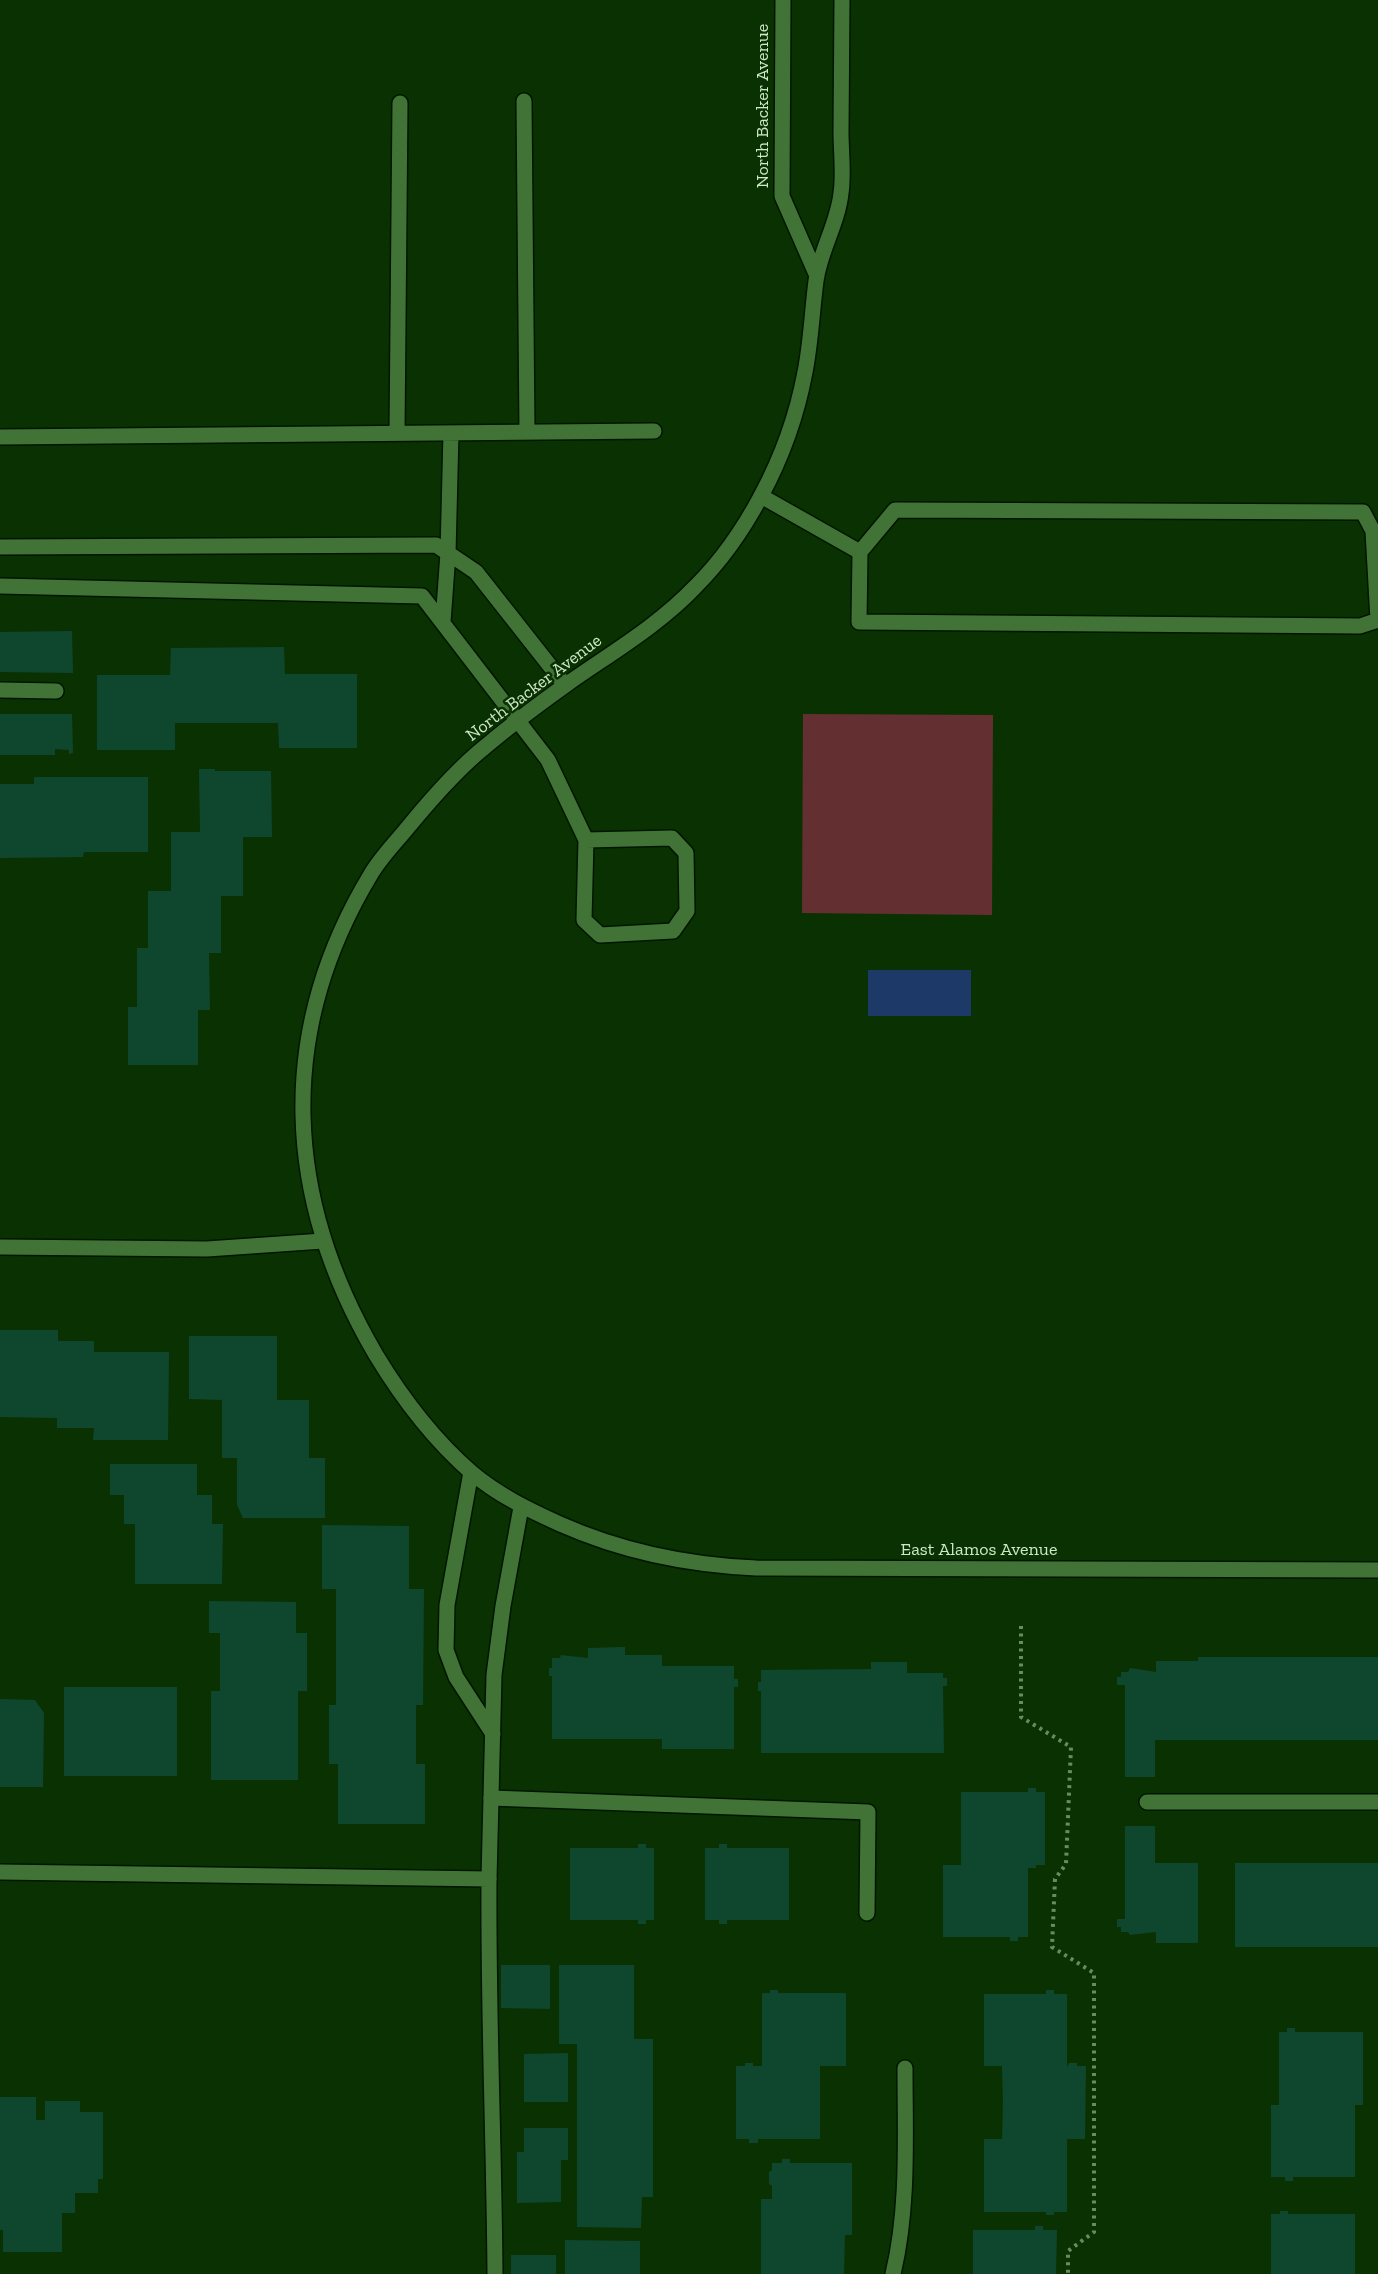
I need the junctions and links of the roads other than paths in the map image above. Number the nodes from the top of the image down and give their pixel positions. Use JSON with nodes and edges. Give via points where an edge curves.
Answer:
{"nodes":[{"id":1,"x":783,"y":0,"type":"edge"},
{"id":2,"x":842,"y":0,"type":"edge"},
{"id":3,"x":524,"y":101,"type":"dead end"},
{"id":4,"x":400,"y":103,"type":"dead end"},
{"id":5,"x":817,"y":276,"type":"junction"},
{"id":6,"x":654,"y":431,"type":"dead end"},
{"id":7,"x":527,"y":432,"type":"junction"},
{"id":8,"x":397,"y":433,"type":"junction"},
{"id":9,"x":450,"y":433,"type":"junction"},
{"id":10,"x":0,"y":437,"type":"edge"},
{"id":11,"x":761,"y":496,"type":"junction"},
{"id":12,"x":0,"y":547,"type":"edge"},
{"id":13,"x":860,"y":552,"type":"junction"},
{"id":14,"x":448,"y":553,"type":"junction"},
{"id":15,"x":0,"y":586,"type":"edge"},
{"id":16,"x":1378,"y":620,"type":"edge"},
{"id":17,"x":443,"y":622,"type":"junction"},
{"id":18,"x":565,"y":685,"type":"junction"},
{"id":19,"x":0,"y":690,"type":"edge"},
{"id":20,"x":56,"y":691,"type":"dead end"},
{"id":21,"x":518,"y":720,"type":"junction"},
{"id":22,"x":586,"y":840,"type":"junction"},
{"id":23,"x":323,"y":1241,"type":"junction"},
{"id":24,"x":0,"y":1247,"type":"edge"},
{"id":25,"x":471,"y":1472,"type":"junction"},
{"id":26,"x":521,"y":1507,"type":"junction"},
{"id":27,"x":585,"y":1535,"type":"joint"},
{"id":28,"x":1378,"y":1570,"type":"edge"},
{"id":29,"x":493,"y":1734,"type":"junction"},
{"id":30,"x":491,"y":1798,"type":"junction"},
{"id":31,"x":1147,"y":1802,"type":"dead end"},
{"id":32,"x":1378,"y":1802,"type":"edge"},
{"id":33,"x":0,"y":1872,"type":"edge"},
{"id":34,"x":489,"y":1879,"type":"junction"},
{"id":35,"x":867,"y":1913,"type":"dead end"},
{"id":36,"x":905,"y":2068,"type":"dead end"},
{"id":37,"x":495,"y":2274,"type":"edge"},
{"id":38,"x":893,"y":2274,"type":"edge"}],
"edges":[{"from":1,"to":5,"type":"street","name":"North Backer Avenue","via":[[782,196]]},
{"from":2,"to":5,"type":"street","name":"North Backer Avenue","via":[[841,195]]},
{"from":3,"to":7,"type":"street"},
{"from":4,"to":8,"type":"street"},
{"from":5,"to":11,"type":"street","name":"North Backer Avenue","via":[[806,369],[796,411],[782,453]]},
{"from":6,"to":7,"type":"street"},
{"from":7,"to":9,"type":"street"},
{"from":8,"to":9,"type":"street"},
{"from":8,"to":10,"type":"street"},
{"from":9,"to":14,"type":"street"},
{"from":11,"to":13,"type":"street"},
{"from":11,"to":18,"type":"street","name":"North Backer Avenue","via":[[734,541],[697,586],[648,629]]},
{"from":12,"to":14,"type":"street","via":[[436,545]]},
{"from":13,"to":16,"type":"street","via":[[859,622],[1360,626]]},
{"from":13,"to":16,"type":"street","via":[[895,510],[1363,512],[1373,531]]},
{"from":14,"to":17,"type":"street"},
{"from":14,"to":18,"type":"street","via":[[476,572]]},
{"from":15,"to":17,"type":"street","via":[[422,596]]},
{"from":17,"to":21,"type":"street"},
{"from":18,"to":21,"type":"street","name":"North Backer Avenue"},
{"from":19,"to":20,"type":"street"},
{"from":21,"to":22,"type":"street","via":[[548,759]]},
{"from":21,"to":23,"type":"street","name":"North Backer Avenue","via":[[434,796],[373,870],[340,931],[316,1003],[303,1069],[302,1125],[308,1181]]},
{"from":22,"to":22,"type":"street","via":[[672,838],[686,853],[687,911],[673,931],[600,934],[584,920]]},
{"from":23,"to":24,"type":"street","via":[[207,1249]]},
{"from":23,"to":25,"type":"street","name":"North Backer Avenue","via":[[354,1316],[396,1388]]},
{"from":25,"to":26,"type":"street","name":"North Backer Avenue"},
{"from":25,"to":29,"type":"street","via":[[447,1605],[445,1643],[456,1677]]},
{"from":26,"to":27,"type":"street","name":"North Backer Avenue"},
{"from":26,"to":29,"type":"street","via":[[498,1634]]},
{"from":27,"to":28,"type":"street","name":"East Alamos Avenue","via":[[676,1561],[756,1568]]},
{"from":29,"to":30,"type":"street"},
{"from":30,"to":34,"type":"street"},
{"from":30,"to":35,"type":"street","via":[[868,1812]]},
{"from":31,"to":32,"type":"street"},
{"from":33,"to":34,"type":"street"},
{"from":34,"to":37,"type":"street"},
{"from":36,"to":38,"type":"street","via":[[905,2160],[899,2250]]}]}
